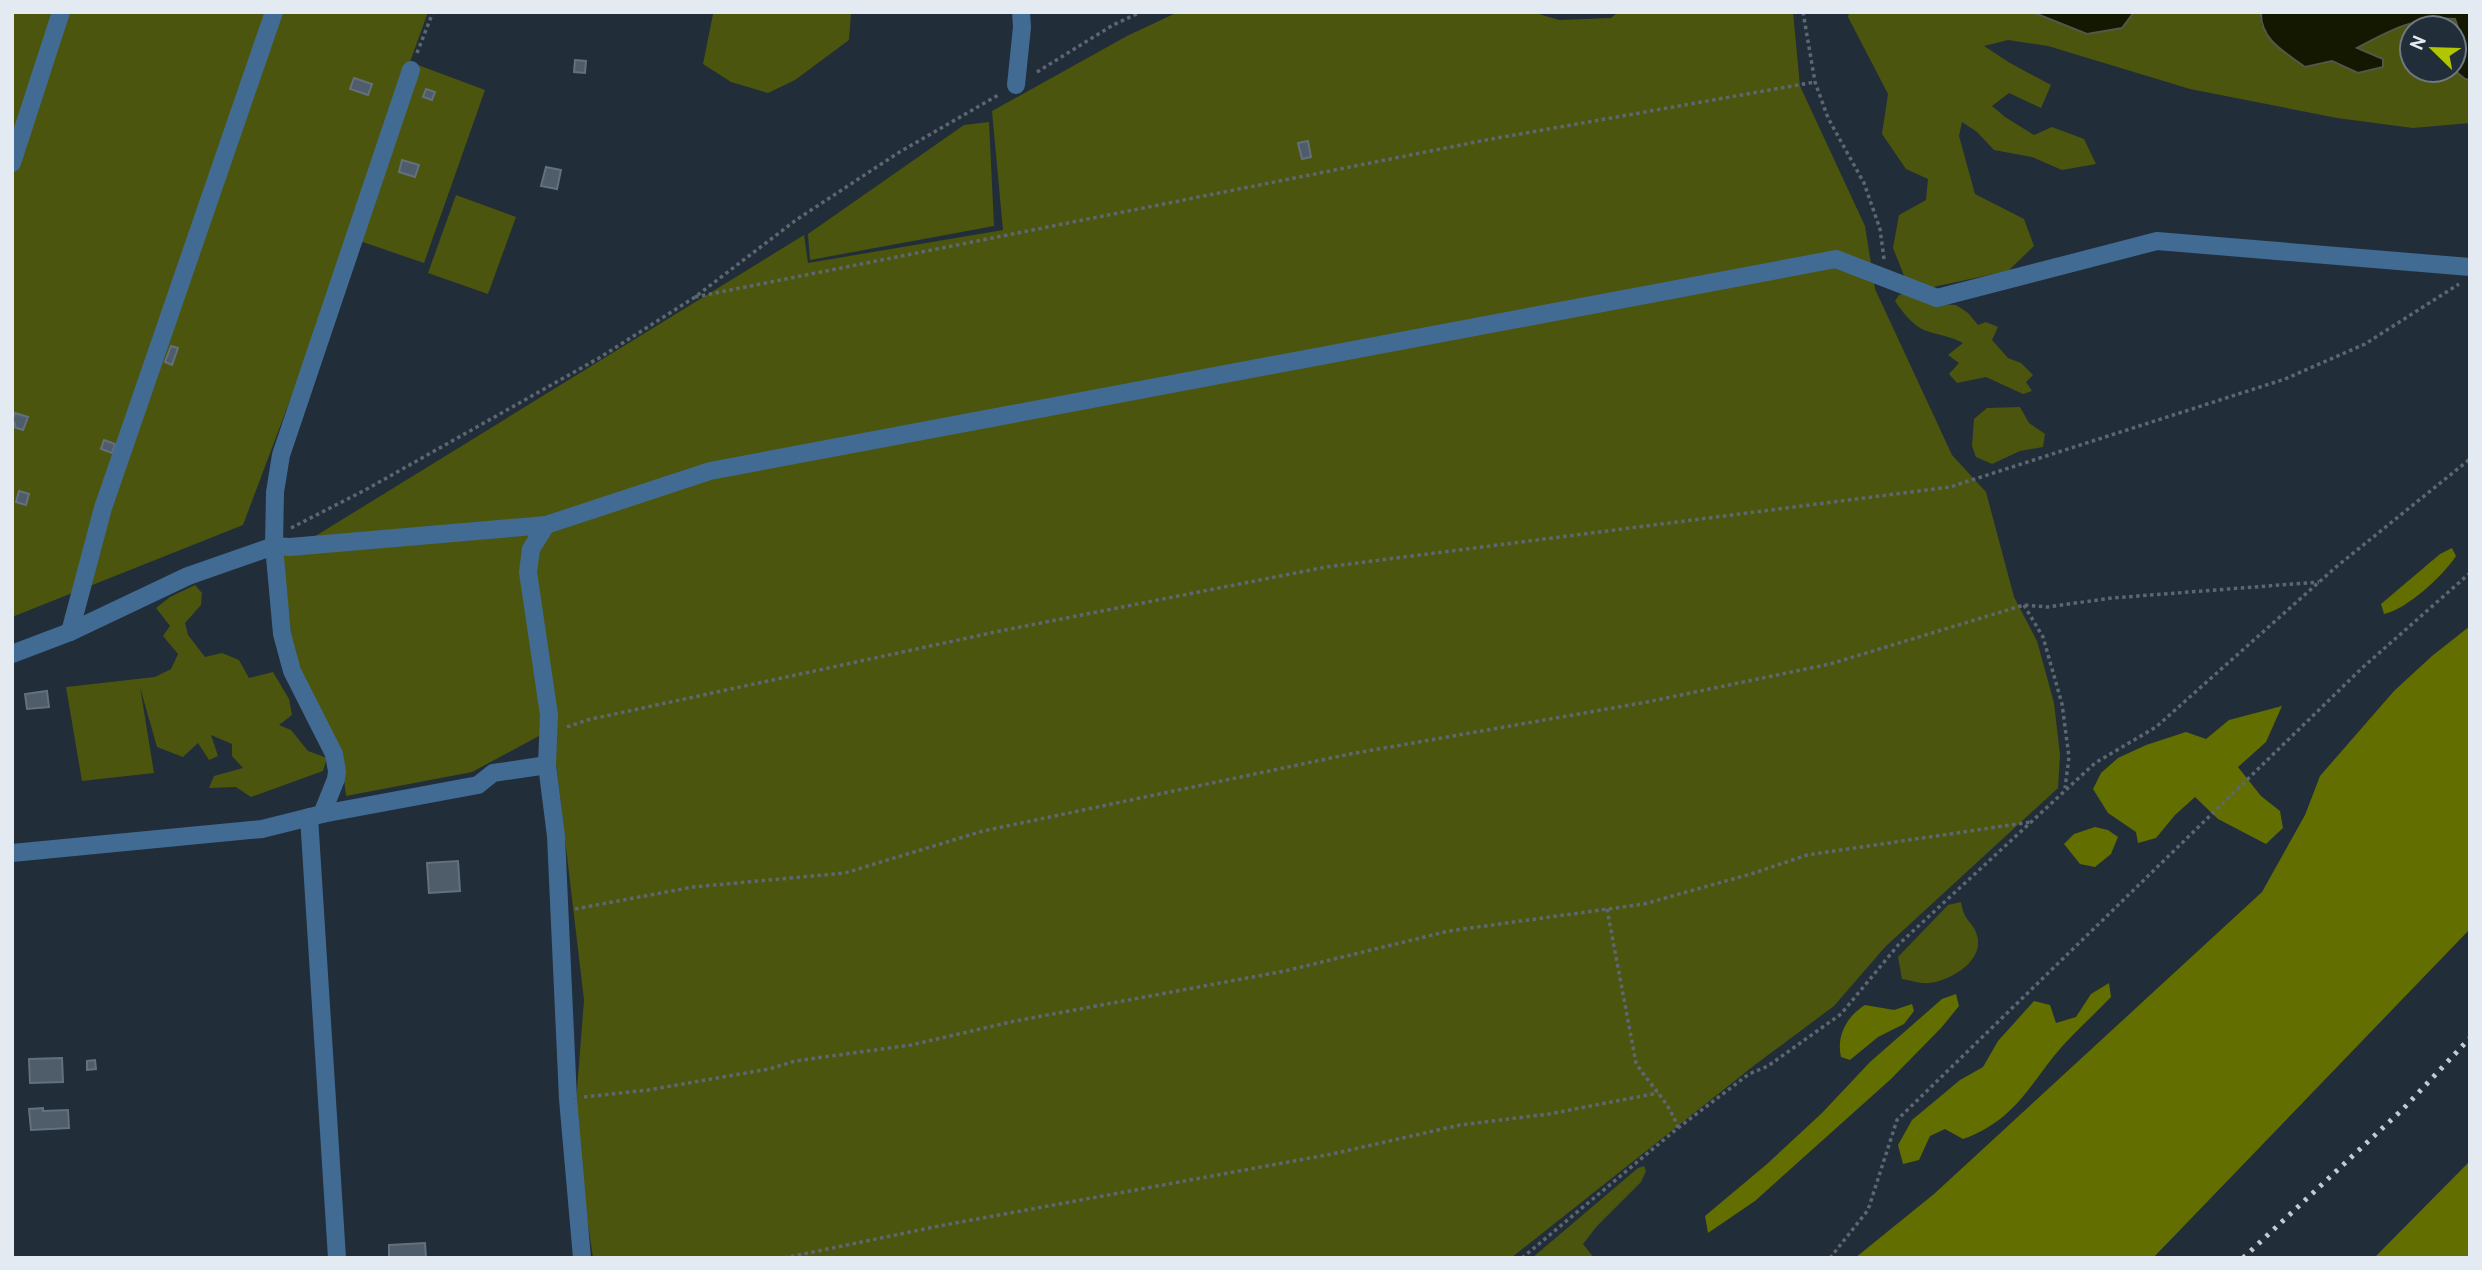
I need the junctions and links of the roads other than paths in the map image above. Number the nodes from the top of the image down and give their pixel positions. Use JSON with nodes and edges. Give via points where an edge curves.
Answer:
{"nodes":[{"id":1,"x":61,"y":12,"type":"edge"},
{"id":2,"x":274,"y":12,"type":"edge"},
{"id":3,"x":1021,"y":12,"type":"edge"},
{"id":4,"x":411,"y":71,"type":"road end"},
{"id":5,"x":1016,"y":85,"type":"road end"},
{"id":6,"x":12,"y":163,"type":"edge"},
{"id":7,"x":2470,"y":267,"type":"edge"},
{"id":8,"x":546,"y":525,"type":"junction"},
{"id":9,"x":274,"y":546,"type":"junction"},
{"id":10,"x":70,"y":632,"type":"junction"},
{"id":11,"x":12,"y":654,"type":"edge"},
{"id":12,"x":547,"y":765,"type":"junction"},
{"id":13,"x":315,"y":815,"type":"junction"},
{"id":14,"x":12,"y":853,"type":"edge"},
{"id":15,"x":337,"y":1258,"type":"edge"},
{"id":16,"x":582,"y":1258,"type":"edge"}],
"edges":[{"from":1,"to":6,"type":"lane"},
{"from":2,"to":10,"type":"lane","via":[[112,483]]},
{"from":3,"to":5,"type":"lane"},
{"from":4,"to":9,"type":"lane","via":[[281,455]]},
{"from":7,"to":8,"type":"lane","via":[[2157,241],[1937,298],[1836,259],[710,471]]},
{"from":8,"to":9,"type":"lane"},
{"from":8,"to":12,"type":"lane","via":[[531,549],[528,572],[549,715]]},
{"from":9,"to":10,"type":"lane","via":[[188,576]]},
{"from":9,"to":13,"type":"lane","via":[[282,634],[292,671],[334,754],[336,779]]},
{"from":10,"to":11,"type":"lane"},
{"from":12,"to":13,"type":"lane","via":[[493,773],[478,785]]},
{"from":12,"to":16,"type":"lane","via":[[556,836],[568,1099]]},
{"from":13,"to":14,"type":"lane","via":[[262,829]]},
{"from":13,"to":15,"type":"lane"}]}
